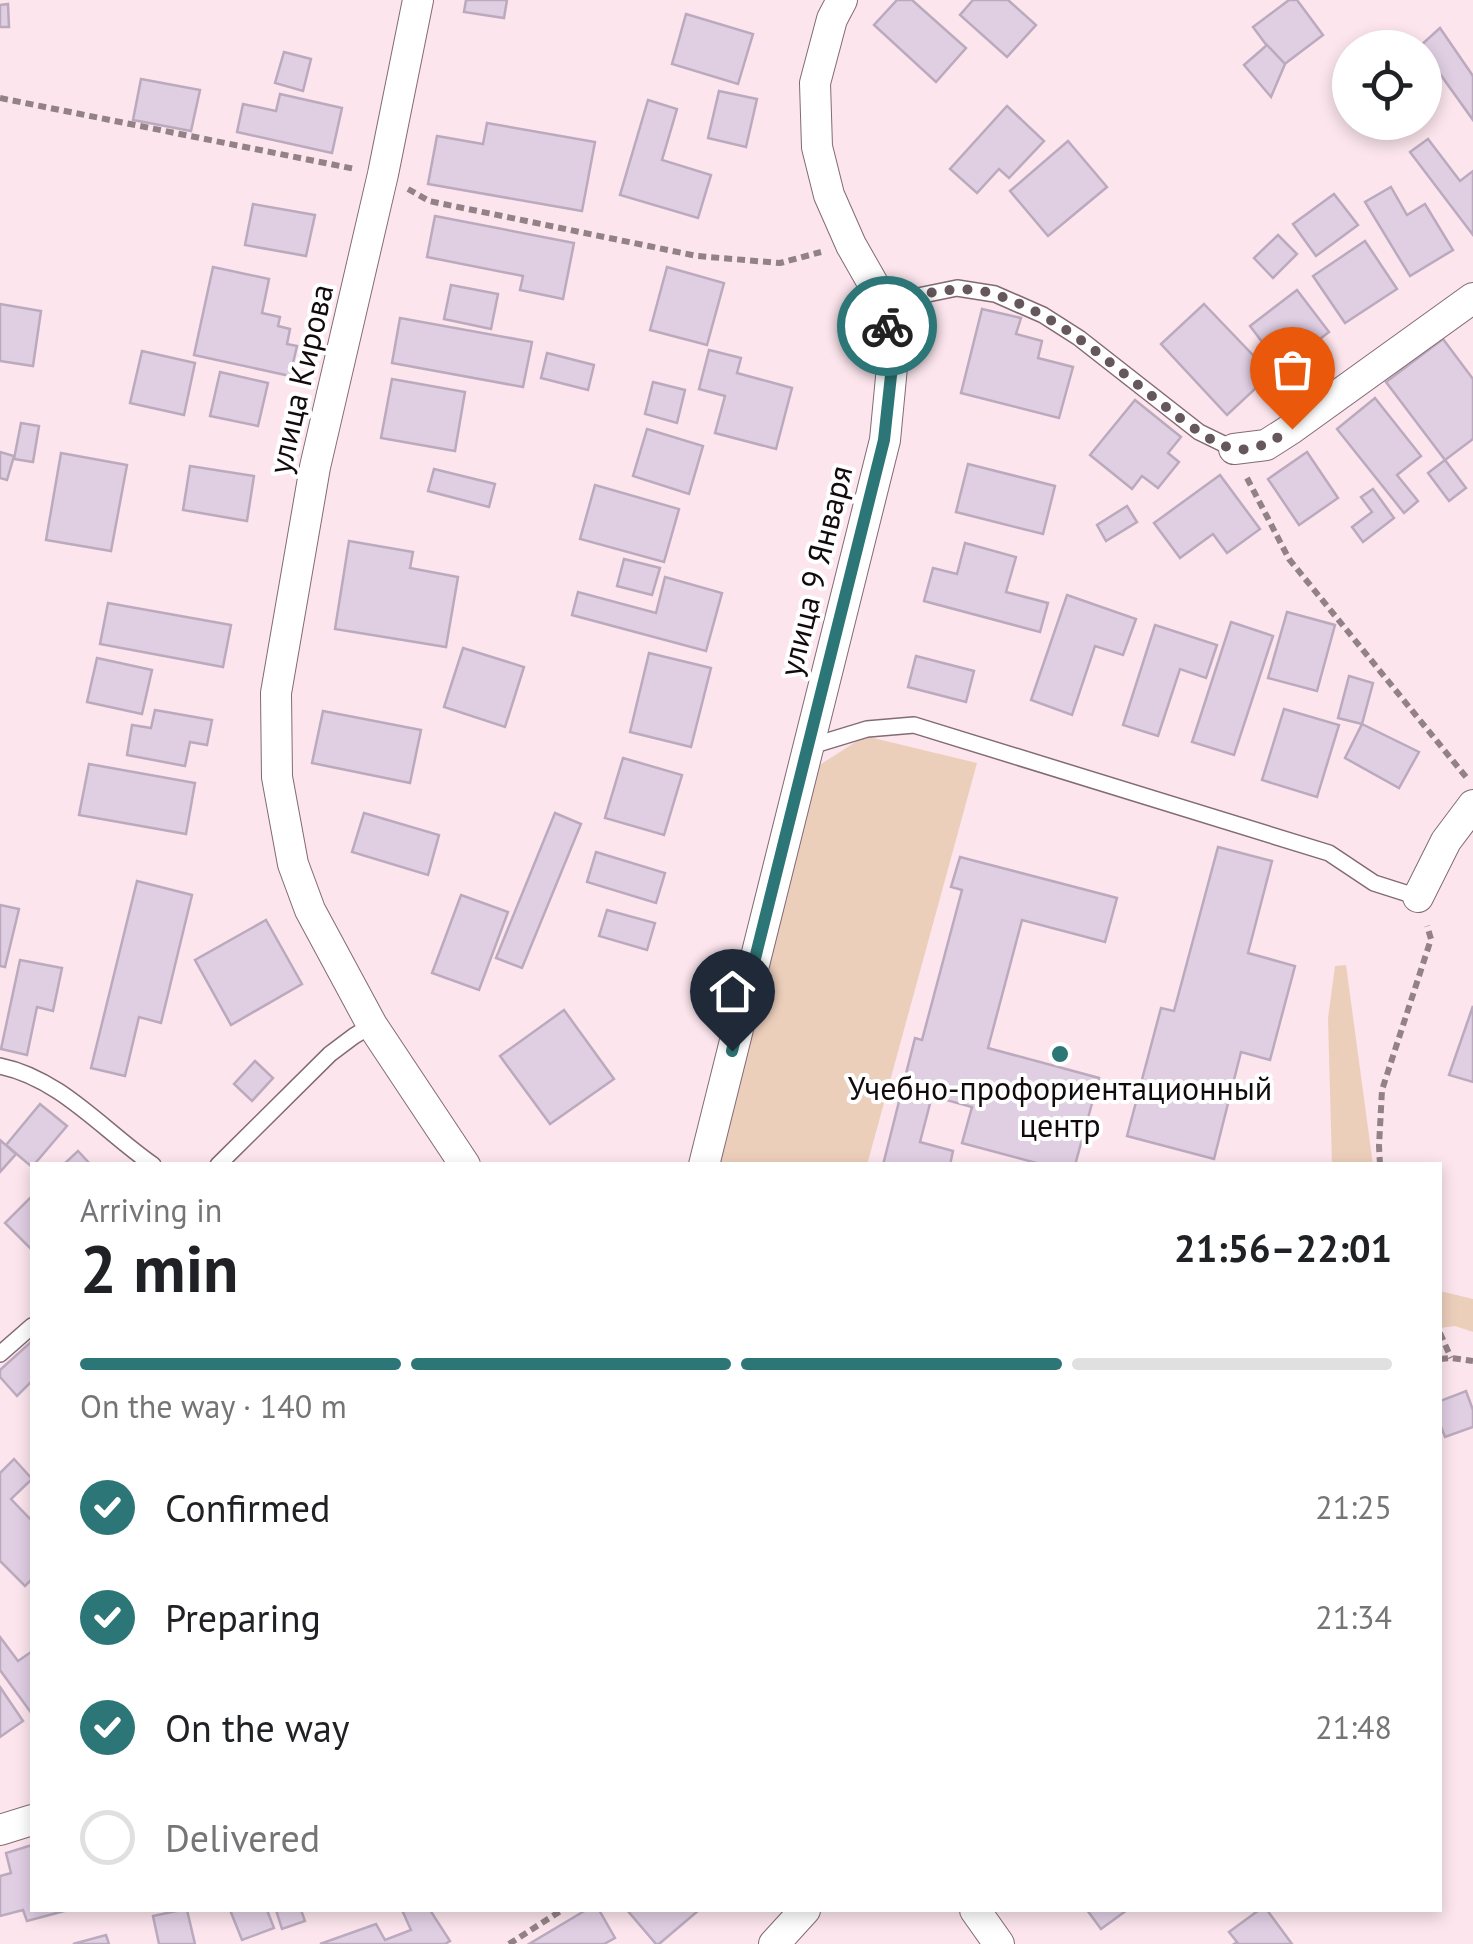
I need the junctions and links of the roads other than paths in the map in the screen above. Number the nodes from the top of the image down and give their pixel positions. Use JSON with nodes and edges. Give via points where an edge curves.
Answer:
{"nodes":[{"id":1,"x":418,"y":0,"type":"edge"},
{"id":2,"x":842,"y":0,"type":"edge"},
{"id":3,"x":1473,"y":298,"type":"edge"},
{"id":4,"x":884,"y":303,"type":"junction"},
{"id":5,"x":1234,"y":449,"type":"joint"},
{"id":6,"x":808,"y":747,"type":"junction"},
{"id":7,"x":1473,"y":805,"type":"edge"},
{"id":8,"x":1418,"y":897,"type":"joint"},
{"id":9,"x":372,"y":1025,"type":"junction"},
{"id":10,"x":0,"y":1066,"type":"edge"},
{"id":11,"x":149,"y":1162,"type":"edge"},
{"id":12,"x":221,"y":1162,"type":"edge"},
{"id":13,"x":463,"y":1162,"type":"edge"},
{"id":14,"x":705,"y":1162,"type":"edge"},
{"id":15,"x":30,"y":1328,"type":"edge"},
{"id":16,"x":0,"y":1354,"type":"edge"},
{"id":17,"x":30,"y":1821,"type":"edge"},
{"id":18,"x":0,"y":1830,"type":"edge"},
{"id":19,"x":802,"y":1912,"type":"edge"},
{"id":20,"x":976,"y":1912,"type":"edge"},
{"id":21,"x":774,"y":1944,"type":"edge"},
{"id":22,"x":999,"y":1944,"type":"edge"}],
"edges":[{"from":1,"to":9,"type":"street","name":"улица Кирова","via":[[315,467],[276,693],[277,777],[293,864],[310,910]]},
{"from":2,"to":4,"type":"street","name":"улица 9 Января","via":[[814,83],[817,147],[828,195]]},
{"from":3,"to":5,"type":"street","via":[[1279,437]]},
{"from":4,"to":5,"type":"lane","via":[[957,288],[995,294],[1043,314],[1199,432]]},
{"from":4,"to":6,"type":"street","name":"улица 9 Января","via":[[892,366],[884,440]]},
{"from":6,"to":8,"type":"lane","via":[[866,729],[914,725],[1329,853],[1374,883]]},
{"from":6,"to":14,"type":"street","name":"улица 9 Января"},
{"from":7,"to":8,"type":"street"},
{"from":9,"to":12,"type":"lane","via":[[330,1054]]},
{"from":9,"to":13,"type":"street","name":"улица Кирова"},
{"from":10,"to":11,"type":"lane","via":[[55,1088]]},
{"from":15,"to":16,"type":"lane"},
{"from":17,"to":18,"type":"street"},
{"from":19,"to":21,"type":"street"},
{"from":20,"to":22,"type":"street"}]}
